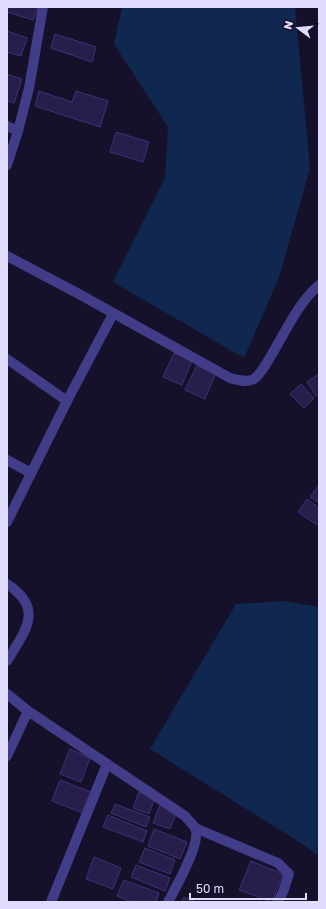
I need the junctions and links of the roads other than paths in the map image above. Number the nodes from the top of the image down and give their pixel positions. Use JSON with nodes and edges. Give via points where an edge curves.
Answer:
{"nodes":[{"id":1,"x":44,"y":7,"type":"edge"},
{"id":2,"x":7,"y":126,"type":"edge"},
{"id":3,"x":18,"y":131,"type":"junction"},
{"id":4,"x":7,"y":165,"type":"edge"},
{"id":5,"x":7,"y":256,"type":"edge"},
{"id":6,"x":319,"y":285,"type":"edge"},
{"id":7,"x":113,"y":314,"type":"junction"},
{"id":8,"x":7,"y":359,"type":"edge"},
{"id":9,"x":67,"y":401,"type":"junction"},
{"id":10,"x":7,"y":460,"type":"edge"},
{"id":11,"x":31,"y":473,"type":"junction"},
{"id":12,"x":7,"y":522,"type":"edge"},
{"id":13,"x":7,"y":584,"type":"edge"},
{"id":14,"x":7,"y":661,"type":"edge"},
{"id":15,"x":7,"y":694,"type":"edge"},
{"id":16,"x":28,"y":710,"type":"junction"},
{"id":17,"x":7,"y":756,"type":"edge"},
{"id":18,"x":107,"y":764,"type":"junction"},
{"id":19,"x":195,"y":828,"type":"junction"},
{"id":20,"x":51,"y":902,"type":"edge"},
{"id":21,"x":168,"y":902,"type":"edge"},
{"id":22,"x":278,"y":902,"type":"edge"}],
"edges":[{"from":1,"to":3,"type":"street"},
{"from":2,"to":3,"type":"street"},
{"from":3,"to":4,"type":"street"},
{"from":5,"to":7,"type":"street"},
{"from":6,"to":7,"type":"street","via":[[298,309],[265,366],[254,379],[244,381],[230,378]]},
{"from":7,"to":9,"type":"street"},
{"from":8,"to":9,"type":"street"},
{"from":9,"to":11,"type":"street"},
{"from":10,"to":11,"type":"street"},
{"from":11,"to":12,"type":"street"},
{"from":13,"to":14,"type":"street","via":[[18,591],[27,603],[30,613],[26,628]]},
{"from":15,"to":16,"type":"street"},
{"from":16,"to":17,"type":"street"},
{"from":16,"to":18,"type":"street"},
{"from":18,"to":19,"type":"street","via":[[185,816]]},
{"from":18,"to":20,"type":"street"},
{"from":19,"to":21,"type":"street","via":[[197,837],[194,849]]},
{"from":19,"to":22,"type":"street","via":[[278,863],[289,874]]}]}
